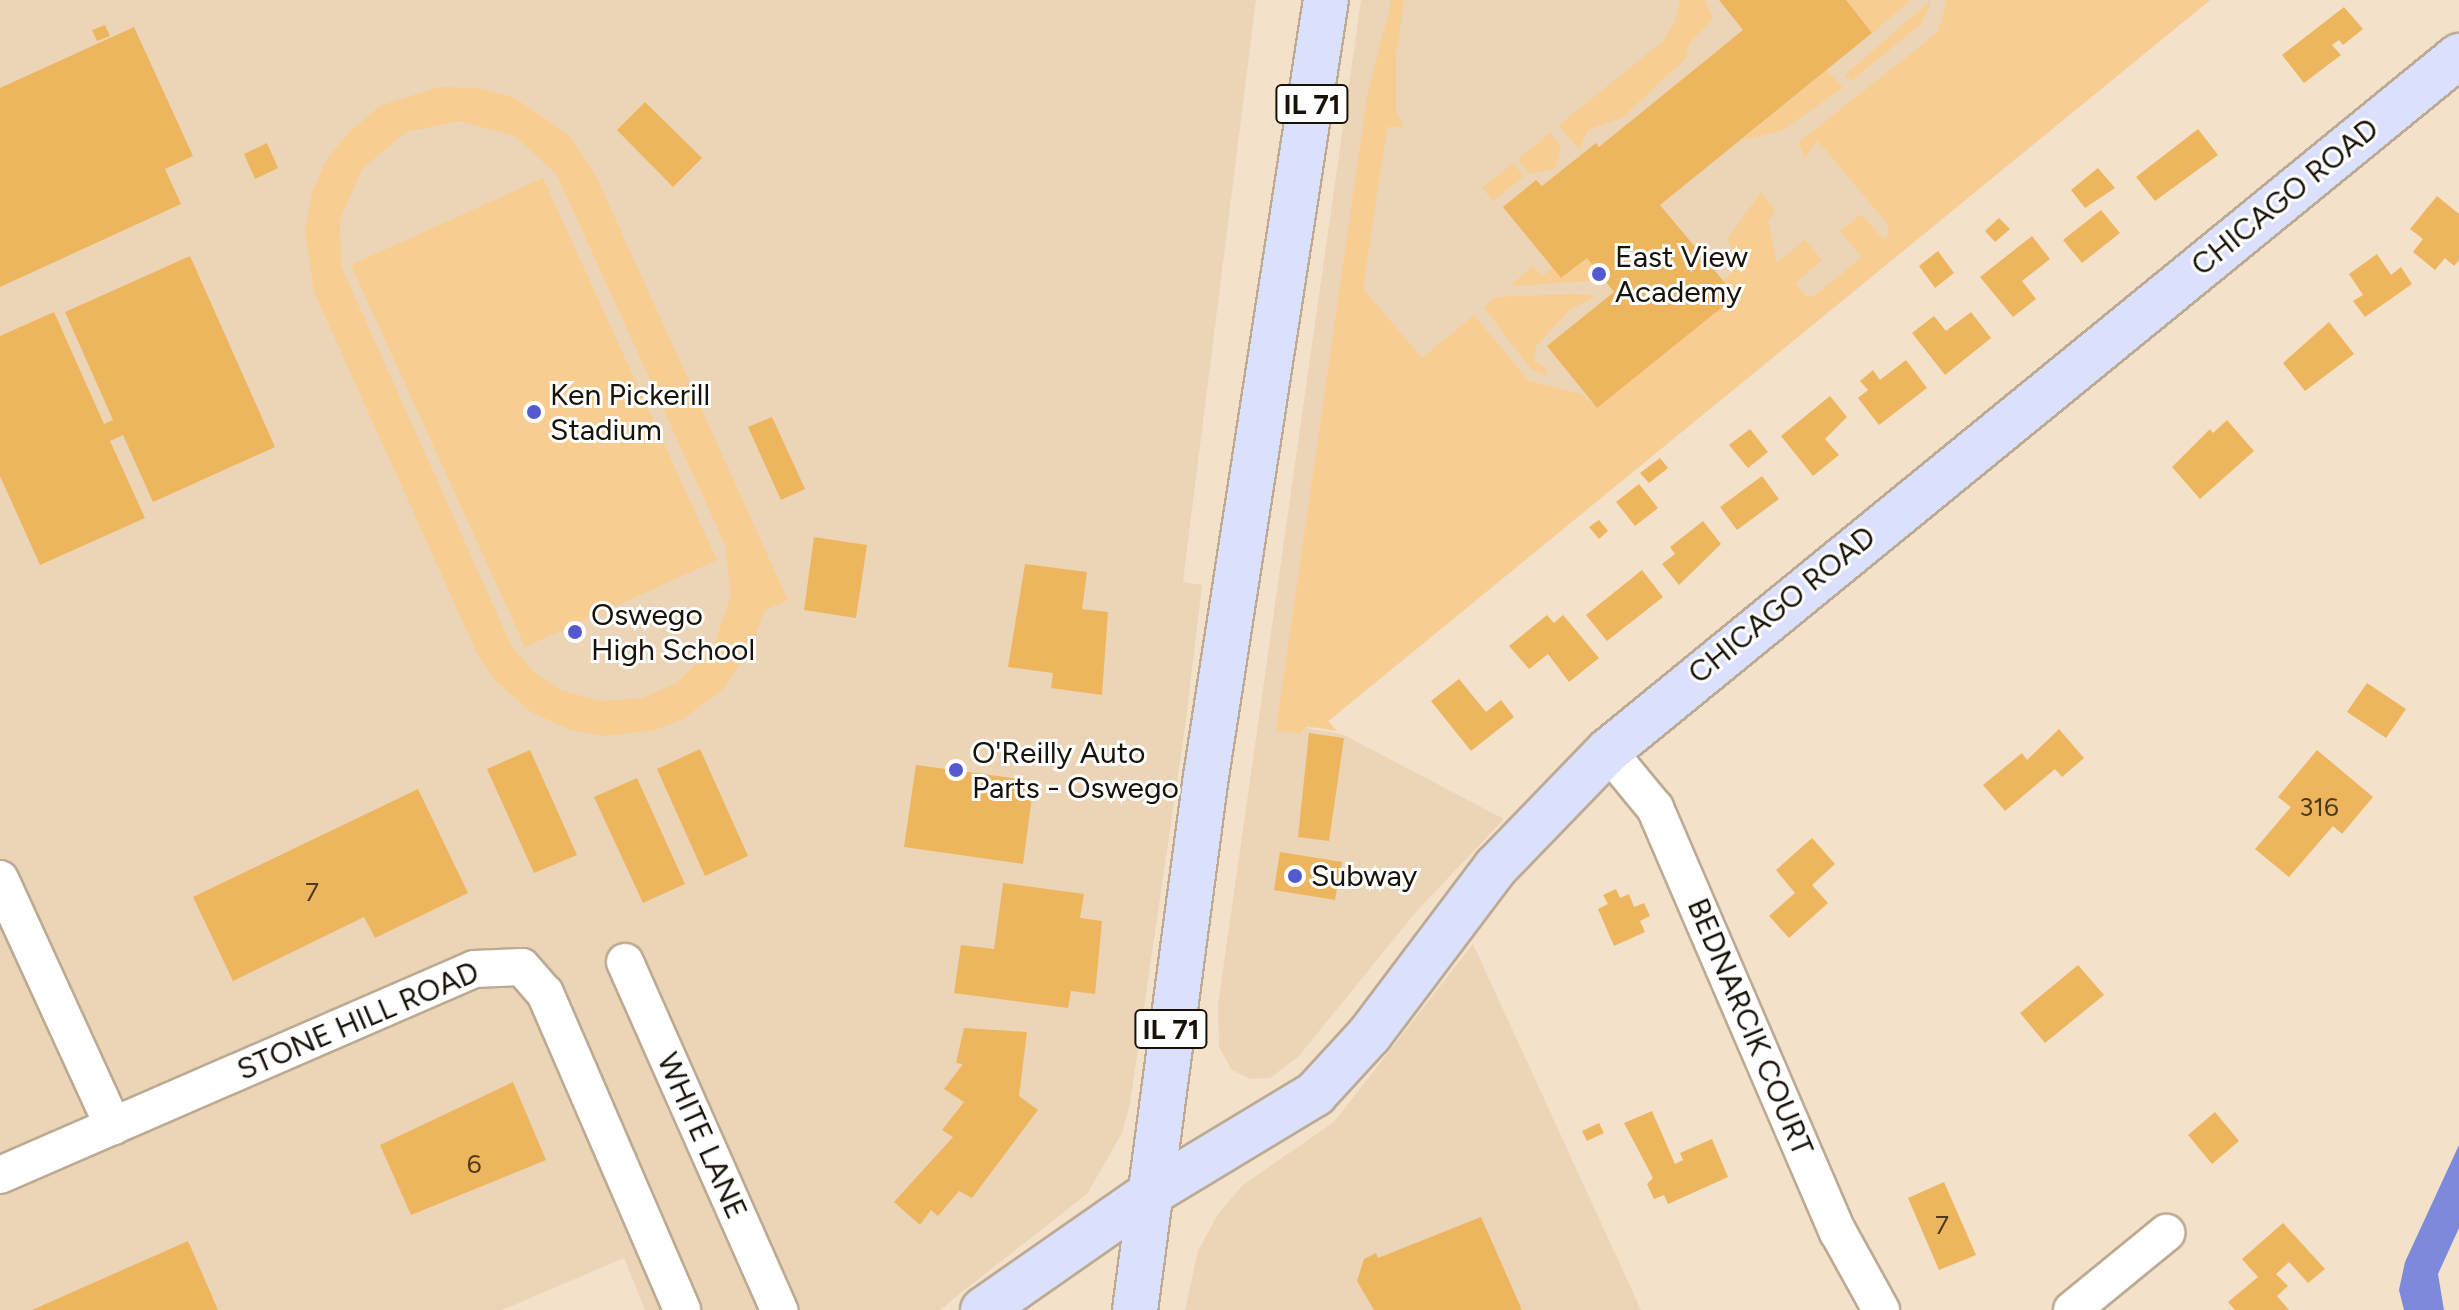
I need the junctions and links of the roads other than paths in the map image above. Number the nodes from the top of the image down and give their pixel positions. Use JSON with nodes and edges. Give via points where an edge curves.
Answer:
{"nodes":[{"id":1,"x":1326,"y":0,"type":"edge"},
{"id":2,"x":2459,"y":56,"type":"edge"},
{"id":3,"x":1608,"y":751,"type":"junction"},
{"id":4,"x":0,"y":879,"type":"edge"},
{"id":5,"x":625,"y":962,"type":"dead end"},
{"id":6,"x":113,"y":1126,"type":"junction"},
{"id":7,"x":0,"y":1175,"type":"edge"},
{"id":8,"x":1151,"y":1193,"type":"junction"},
{"id":9,"x":2166,"y":1233,"type":"dead end"},
{"id":10,"x":682,"y":1310,"type":"edge"},
{"id":11,"x":779,"y":1310,"type":"edge"},
{"id":12,"x":983,"y":1310,"type":"edge"},
{"id":13,"x":1135,"y":1310,"type":"edge"},
{"id":14,"x":1881,"y":1310,"type":"edge"},
{"id":15,"x":2072,"y":1310,"type":"edge"}],
"edges":[{"from":1,"to":8,"type":"main road","number":"IL 71","via":[[1211,740]]},
{"from":2,"to":3,"type":"main road","name":"CHICAGO ROAD"},
{"from":3,"to":8,"type":"main road","name":"CHICAGO ROAD","via":[[1496,867],[1370,1034],[1315,1094]]},
{"from":3,"to":14,"type":"street","name":"BEDNARCIK COURT","via":[[1655,808],[1838,1232]]},
{"from":4,"to":6,"type":"street"},
{"from":5,"to":11,"type":"street","name":"WHITE LANE"},
{"from":6,"to":7,"type":"street","name":"STONE HILL ROAD"},
{"from":6,"to":10,"type":"street","name":"STONE HILL ROAD","via":[[474,969],[522,967],[545,993]]},
{"from":8,"to":12,"type":"main road","name":"CHICAGO ROAD"},
{"from":8,"to":13,"type":"main road"},
{"from":9,"to":15,"type":"street"}]}
